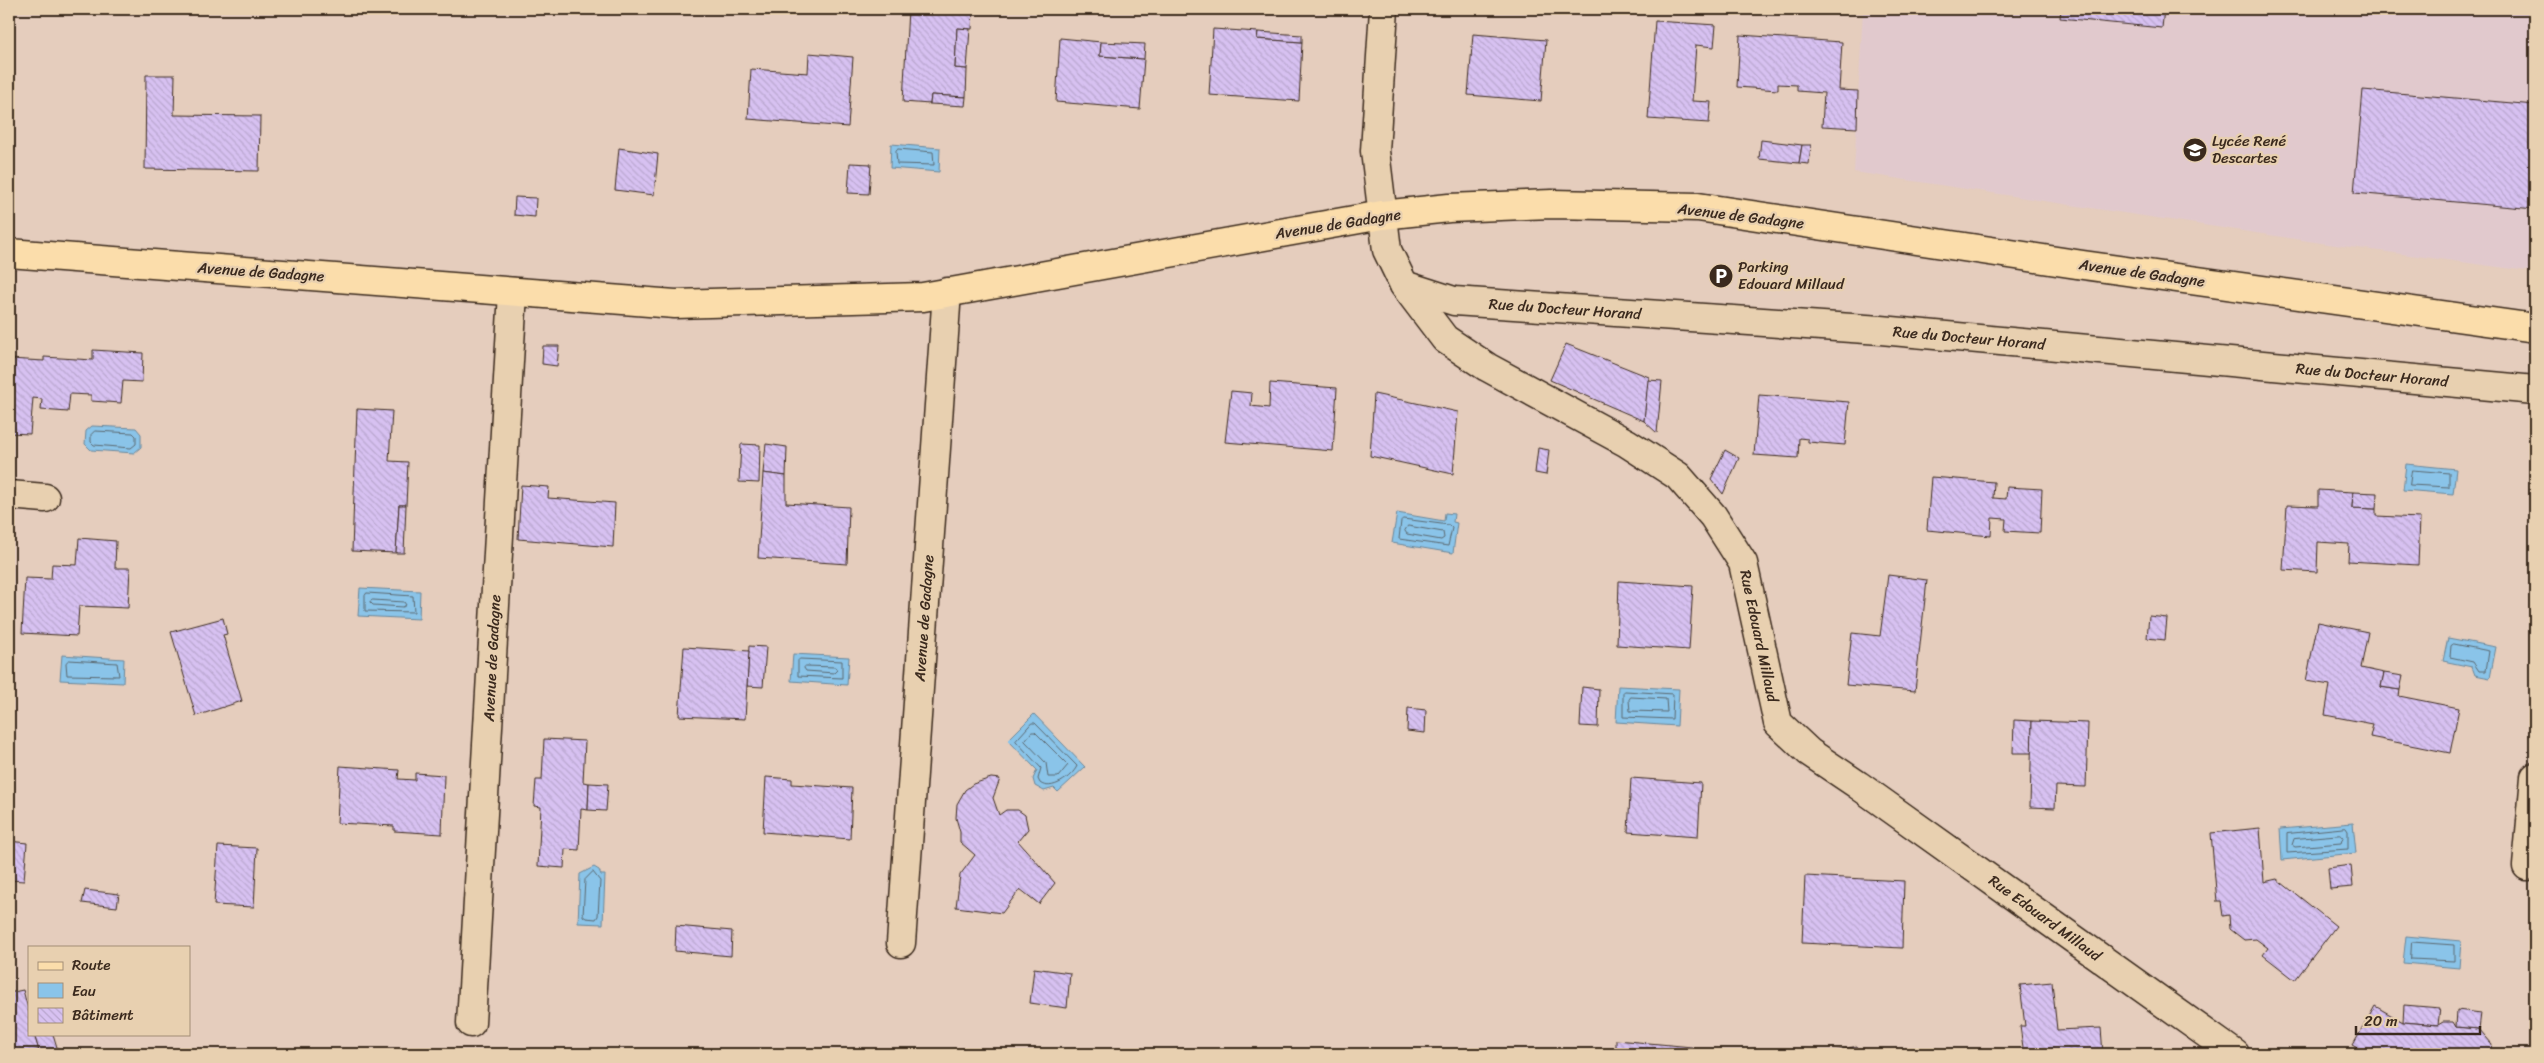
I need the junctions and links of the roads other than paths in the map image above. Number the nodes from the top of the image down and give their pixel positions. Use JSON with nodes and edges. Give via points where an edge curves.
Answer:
{"nodes":[{"id":1,"x":1384,"y":9,"type":"edge"},
{"id":2,"x":1382,"y":215,"type":"junction"},
{"id":3,"x":9,"y":252,"type":"edge"},
{"id":4,"x":1404,"y":285,"type":"junction"},
{"id":5,"x":513,"y":292,"type":"junction"},
{"id":6,"x":947,"y":292,"type":"junction"},
{"id":7,"x":2535,"y":328,"type":"edge"},
{"id":8,"x":2535,"y":390,"type":"edge"},
{"id":9,"x":9,"y":495,"type":"edge"},
{"id":10,"x":45,"y":498,"type":"dead end"},
{"id":11,"x":2535,"y":777,"type":"edge"},
{"id":12,"x":2527,"y":866,"type":"dead end"},
{"id":13,"x":901,"y":943,"type":"dead end"},
{"id":14,"x":471,"y":1023,"type":"dead end"},
{"id":15,"x":2235,"y":1054,"type":"edge"}],
"edges":[{"from":1,"to":2,"type":"street","name":"Rue Edouard Millaud","via":[[1375,151]]},
{"from":2,"to":4,"type":"street","name":"Rue Edouard Millaud","via":[[1387,250]]},
{"from":2,"to":6,"type":"main road","name":"Avenue de Gadagne"},
{"from":2,"to":7,"type":"main road","name":"Avenue de Gadagne","via":[[1449,208],[1552,204],[1698,208]]},
{"from":3,"to":5,"type":"main road","name":"Avenue de Gadagne"},
{"from":4,"to":8,"type":"street","name":"Rue du Docteur Horand","via":[[1454,301],[1881,330]]},
{"from":4,"to":15,"type":"street","name":"Rue Edouard Millaud","via":[[1445,338],[1487,366],[1678,476],[1696,496],[1743,563],[1778,723],[1803,746]]},
{"from":5,"to":6,"type":"main road","name":"Avenue de Gadagne","via":[[675,304],[923,297]]},
{"from":5,"to":14,"type":"street","name":"Avenue de Gadagne"},
{"from":6,"to":13,"type":"street","name":"Avenue de Gadagne"},
{"from":9,"to":10,"type":"street"},
{"from":11,"to":12,"type":"street"}]}
